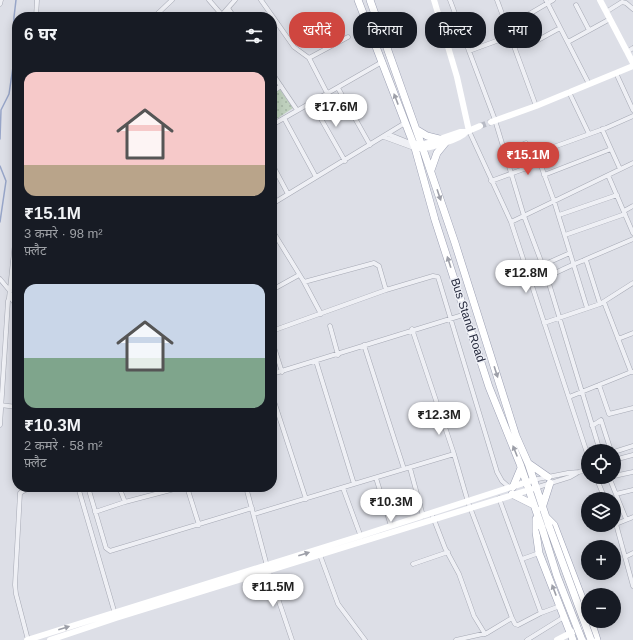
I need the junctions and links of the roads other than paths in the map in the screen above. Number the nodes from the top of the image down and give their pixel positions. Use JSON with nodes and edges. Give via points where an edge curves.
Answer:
{"nodes":[{"id":1,"x":1,"y":0,"type":"edge"},
{"id":2,"x":37,"y":0,"type":"edge"},
{"id":3,"x":172,"y":0,"type":"edge"},
{"id":4,"x":209,"y":0,"type":"edge"},
{"id":5,"x":236,"y":0,"type":"edge"},
{"id":6,"x":261,"y":0,"type":"edge"},
{"id":7,"x":358,"y":0,"type":"edge"},
{"id":8,"x":370,"y":0,"type":"edge"},
{"id":9,"x":434,"y":0,"type":"edge"},
{"id":10,"x":450,"y":0,"type":"edge"},
{"id":11,"x":497,"y":0,"type":"edge"},
{"id":12,"x":553,"y":0,"type":"edge"},
{"id":13,"x":600,"y":0,"type":"edge"},
{"id":14,"x":546,"y":2,"type":"edge"},
{"id":15,"x":0,"y":4,"type":"edge"},
{"id":16,"x":576,"y":5,"type":"dead end"},
{"id":17,"x":228,"y":8,"type":"junction"},
{"id":18,"x":633,"y":9,"type":"edge"},
{"id":19,"x":36,"y":12,"type":"edge"},
{"id":20,"x":159,"y":12,"type":"edge"},
{"id":21,"x":218,"y":12,"type":"edge"},
{"id":22,"x":224,"y":12,"type":"edge"},
{"id":23,"x":231,"y":12,"type":"edge"},
{"id":24,"x":269,"y":12,"type":"edge"},
{"id":25,"x":501,"y":12,"type":"edge"},
{"id":26,"x":530,"y":12,"type":"edge"},
{"id":27,"x":606,"y":12,"type":"junction"},
{"id":28,"x":610,"y":19,"type":"junction"},
{"id":29,"x":277,"y":23,"type":"edge"},
{"id":30,"x":560,"y":28,"type":"junction"},
{"id":31,"x":589,"y":30,"type":"junction"},
{"id":32,"x":348,"y":37,"type":"dead end"},
{"id":33,"x":542,"y":38,"type":"edge"},
{"id":34,"x":494,"y":42,"type":"edge"},
{"id":35,"x":568,"y":42,"type":"junction"},
{"id":36,"x":514,"y":48,"type":"edge"},
{"id":37,"x":630,"y":50,"type":"edge"},
{"id":38,"x":469,"y":51,"type":"junction"},
{"id":39,"x":308,"y":58,"type":"junction"},
{"id":40,"x":382,"y":62,"type":"junction"},
{"id":41,"x":633,"y":63,"type":"edge"},
{"id":42,"x":633,"y":66,"type":"edge"},
{"id":43,"x":616,"y":73,"type":"junction"},
{"id":44,"x":277,"y":80,"type":"edge"},
{"id":45,"x":589,"y":84,"type":"junction"},
{"id":46,"x":281,"y":86,"type":"junction"},
{"id":47,"x":338,"y":88,"type":"junction"},
{"id":48,"x":277,"y":89,"type":"edge"},
{"id":49,"x":569,"y":92,"type":"junction"},
{"id":50,"x":327,"y":93,"type":"junction"},
{"id":51,"x":312,"y":103,"type":"junction"},
{"id":52,"x":536,"y":106,"type":"junction"},
{"id":53,"x":297,"y":110,"type":"junction"},
{"id":54,"x":633,"y":110,"type":"edge"},
{"id":55,"x":633,"y":116,"type":"edge"},
{"id":56,"x":284,"y":118,"type":"junction"},
{"id":57,"x":493,"y":121,"type":"junction"},
{"id":58,"x":277,"y":122,"type":"edge"},
{"id":59,"x":405,"y":123,"type":"junction"},
{"id":60,"x":480,"y":126,"type":"tunnel mouth"},
{"id":61,"x":602,"y":129,"type":"junction"},
{"id":62,"x":416,"y":130,"type":"junction"},
{"id":63,"x":468,"y":131,"type":"junction"},
{"id":64,"x":388,"y":134,"type":"junction"},
{"id":65,"x":588,"y":134,"type":"junction"},
{"id":66,"x":384,"y":137,"type":"junction"},
{"id":67,"x":443,"y":140,"type":"junction"},
{"id":68,"x":526,"y":143,"type":"dead end"},
{"id":69,"x":370,"y":145,"type":"junction"},
{"id":70,"x":418,"y":146,"type":"junction"},
{"id":71,"x":611,"y":149,"type":"junction"},
{"id":72,"x":505,"y":152,"type":"junction"},
{"id":73,"x":345,"y":161,"type":"junction"},
{"id":74,"x":540,"y":163,"type":"junction"},
{"id":75,"x":633,"y":163,"type":"edge"},
{"id":76,"x":620,"y":169,"type":"junction"},
{"id":77,"x":431,"y":170,"type":"junction"},
{"id":78,"x":277,"y":173,"type":"edge"},
{"id":79,"x":511,"y":173,"type":"junction"},
{"id":80,"x":544,"y":175,"type":"junction"},
{"id":81,"x":608,"y":175,"type":"junction"},
{"id":82,"x":316,"y":177,"type":"junction"},
{"id":83,"x":491,"y":181,"type":"junction"},
{"id":84,"x":288,"y":194,"type":"junction"},
{"id":85,"x":617,"y":195,"type":"junction"},
{"id":86,"x":277,"y":201,"type":"edge"},
{"id":87,"x":554,"y":201,"type":"junction"},
{"id":88,"x":633,"y":206,"type":"edge"},
{"id":89,"x":624,"y":212,"type":"junction"},
{"id":90,"x":559,"y":215,"type":"junction"},
{"id":91,"x":524,"y":216,"type":"junction"},
{"id":92,"x":511,"y":222,"type":"junction"},
{"id":93,"x":633,"y":232,"type":"edge"},
{"id":94,"x":565,"y":235,"type":"junction"},
{"id":95,"x":277,"y":238,"type":"edge"},
{"id":96,"x":633,"y":239,"type":"edge"},
{"id":97,"x":570,"y":253,"type":"junction"},
{"id":98,"x":584,"y":260,"type":"junction"},
{"id":99,"x":542,"y":265,"type":"junction"},
{"id":100,"x":574,"y":265,"type":"junction"},
{"id":101,"x":12,"y":274,"type":"edge"},
{"id":102,"x":299,"y":275,"type":"junction"},
{"id":103,"x":547,"y":277,"type":"junction"},
{"id":104,"x":1,"y":279,"type":"edge"},
{"id":105,"x":304,"y":282,"type":"junction"},
{"id":106,"x":633,"y":283,"type":"edge"},
{"id":107,"x":277,"y":287,"type":"edge"},
{"id":108,"x":386,"y":290,"type":"junction"},
{"id":109,"x":10,"y":291,"type":"junction"},
{"id":110,"x":10,"y":297,"type":"junction"},
{"id":111,"x":12,"y":300,"type":"edge"},
{"id":112,"x":602,"y":303,"type":"junction"},
{"id":113,"x":587,"y":308,"type":"junction"},
{"id":114,"x":321,"y":314,"type":"junction"},
{"id":115,"x":466,"y":314,"type":"junction"},
{"id":116,"x":450,"y":318,"type":"junction"},
{"id":117,"x":558,"y":318,"type":"junction"},
{"id":118,"x":544,"y":323,"type":"junction"},
{"id":119,"x":330,"y":326,"type":"dead end"},
{"id":120,"x":277,"y":329,"type":"edge"},
{"id":121,"x":412,"y":329,"type":"junction"},
{"id":122,"x":633,"y":333,"type":"edge"},
{"id":123,"x":618,"y":339,"type":"junction"},
{"id":124,"x":364,"y":345,"type":"junction"},
{"id":125,"x":338,"y":355,"type":"junction"},
{"id":126,"x":277,"y":356,"type":"edge"},
{"id":127,"x":316,"y":361,"type":"junction"},
{"id":128,"x":282,"y":372,"type":"junction"},
{"id":129,"x":632,"y":372,"type":"edge"},
{"id":130,"x":277,"y":373,"type":"edge"},
{"id":131,"x":599,"y":385,"type":"junction"},
{"id":132,"x":581,"y":393,"type":"junction"},
{"id":133,"x":569,"y":397,"type":"junction"},
{"id":134,"x":1,"y":405,"type":"edge"},
{"id":135,"x":12,"y":406,"type":"edge"},
{"id":136,"x":633,"y":408,"type":"edge"},
{"id":137,"x":277,"y":409,"type":"edge"},
{"id":138,"x":0,"y":425,"type":"edge"},
{"id":139,"x":592,"y":426,"type":"junction"},
{"id":140,"x":584,"y":444,"type":"edge"},
{"id":141,"x":598,"y":444,"type":"edge"},
{"id":142,"x":609,"y":444,"type":"edge"},
{"id":143,"x":633,"y":446,"type":"edge"},
{"id":144,"x":621,"y":450,"type":"edge"},
{"id":145,"x":454,"y":454,"type":"junction"},
{"id":146,"x":633,"y":455,"type":"edge"},
{"id":147,"x":621,"y":458,"type":"edge"},
{"id":148,"x":528,"y":463,"type":"junction"},
{"id":149,"x":410,"y":468,"type":"junction"},
{"id":150,"x":521,"y":468,"type":"junction"},
{"id":151,"x":404,"y":470,"type":"junction"},
{"id":152,"x":579,"y":472,"type":"joint"},
{"id":153,"x":633,"y":472,"type":"edge"},
{"id":154,"x":621,"y":475,"type":"edge"},
{"id":155,"x":376,"y":478,"type":"junction"},
{"id":156,"x":549,"y":480,"type":"junction"},
{"id":157,"x":529,"y":481,"type":"junction"},
{"id":158,"x":354,"y":484,"type":"junction"},
{"id":159,"x":343,"y":488,"type":"junction"},
{"id":160,"x":532,"y":489,"type":"junction"},
{"id":161,"x":511,"y":490,"type":"junction"},
{"id":162,"x":633,"y":490,"type":"edge"},
{"id":163,"x":22,"y":492,"type":"edge"},
{"id":164,"x":79,"y":492,"type":"edge"},
{"id":165,"x":89,"y":492,"type":"edge"},
{"id":166,"x":121,"y":492,"type":"edge"},
{"id":167,"x":163,"y":492,"type":"edge"},
{"id":168,"x":189,"y":492,"type":"edge"},
{"id":169,"x":247,"y":492,"type":"edge"},
{"id":170,"x":621,"y":493,"type":"edge"},
{"id":171,"x":499,"y":498,"type":"junction"},
{"id":172,"x":306,"y":499,"type":"junction"},
{"id":173,"x":125,"y":502,"type":"junction"},
{"id":174,"x":469,"y":504,"type":"junction"},
{"id":175,"x":534,"y":505,"type":"junction"},
{"id":176,"x":621,"y":506,"type":"edge"},
{"id":177,"x":252,"y":508,"type":"junction"},
{"id":178,"x":542,"y":508,"type":"junction"},
{"id":179,"x":95,"y":512,"type":"junction"},
{"id":180,"x":254,"y":514,"type":"junction"},
{"id":181,"x":540,"y":515,"type":"junction"},
{"id":182,"x":423,"y":516,"type":"junction"},
{"id":183,"x":433,"y":516,"type":"junction"},
{"id":184,"x":633,"y":517,"type":"edge"},
{"id":185,"x":626,"y":519,"type":"junction"},
{"id":186,"x":621,"y":522,"type":"edge"},
{"id":187,"x":199,"y":525,"type":"junction"},
{"id":188,"x":391,"y":526,"type":"junction"},
{"id":189,"x":545,"y":527,"type":"junction"},
{"id":190,"x":618,"y":532,"type":"edge"},
{"id":191,"x":361,"y":539,"type":"junction"},
{"id":192,"x":448,"y":552,"type":"junction"},
{"id":193,"x":539,"y":553,"type":"junction"},
{"id":194,"x":633,"y":553,"type":"edge"},
{"id":195,"x":320,"y":555,"type":"junction"},
{"id":196,"x":625,"y":556,"type":"junction"},
{"id":197,"x":522,"y":559,"type":"junction"},
{"id":198,"x":413,"y":564,"type":"dead end"},
{"id":199,"x":268,"y":568,"type":"junction"},
{"id":200,"x":633,"y":586,"type":"edge"},
{"id":201,"x":581,"y":596,"type":"edge"},
{"id":202,"x":560,"y":606,"type":"junction"},
{"id":203,"x":541,"y":613,"type":"junction"},
{"id":204,"x":115,"y":615,"type":"junction"},
{"id":205,"x":564,"y":617,"type":"junction"},
{"id":206,"x":512,"y":618,"type":"junction"},
{"id":207,"x":583,"y":628,"type":"edge"},
{"id":208,"x":593,"y":628,"type":"edge"},
{"id":209,"x":485,"y":634,"type":"junction"},
{"id":210,"x":572,"y":636,"type":"edge"},
{"id":211,"x":28,"y":640,"type":"edge"},
{"id":212,"x":50,"y":640,"type":"edge"},
{"id":213,"x":292,"y":640,"type":"edge"},
{"id":214,"x":365,"y":640,"type":"edge"},
{"id":215,"x":456,"y":640,"type":"edge"},
{"id":216,"x":527,"y":640,"type":"edge"},
{"id":217,"x":557,"y":640,"type":"edge"},
{"id":218,"x":582,"y":640,"type":"edge"},
{"id":219,"x":591,"y":640,"type":"edge"},
{"id":220,"x":597,"y":640,"type":"edge"}],
"edges":[{"from":1,"to":15,"type":"street"},
{"from":2,"to":19,"type":"street"},
{"from":3,"to":20,"type":"street"},
{"from":4,"to":21,"type":"street"},
{"from":5,"to":17,"type":"street"},
{"from":6,"to":24,"type":"street"},
{"from":7,"to":40,"type":"main road","name":"Bus Stand Road"},
{"from":8,"to":62,"type":"main road","name":"Bus Stand Road"},
{"from":9,"to":63,"type":"street","via":[[457,77]]},
{"from":10,"to":38,"type":"street"},
{"from":11,"to":25,"type":"street"},
{"from":12,"to":14,"type":"street"},
{"from":13,"to":27,"type":"street"},
{"from":14,"to":26,"type":"street"},
{"from":14,"to":30,"type":"street"},
{"from":16,"to":31,"type":"street"},
{"from":17,"to":22,"type":"street"},
{"from":17,"to":23,"type":"street"},
{"from":18,"to":27,"type":"street","via":[[622,2]]},
{"from":27,"to":28,"type":"street"},
{"from":28,"to":31,"type":"street"},
{"from":28,"to":37,"type":"street"},
{"from":29,"to":39,"type":"street","via":[[294,47]]},
{"from":30,"to":33,"type":"street"},
{"from":30,"to":35,"type":"street"},
{"from":31,"to":35,"type":"street"},
{"from":32,"to":39,"type":"street"},
{"from":34,"to":38,"type":"street"},
{"from":35,"to":45,"type":"street"},
{"from":36,"to":52,"type":"street"},
{"from":37,"to":41,"type":"street"},
{"from":38,"to":57,"type":"street"},
{"from":39,"to":50,"type":"street"},
{"from":40,"to":47,"type":"street"},
{"from":59,"to":40,"type":"main road","name":"Bus Stand Road","one_way":true},
{"from":42,"to":43,"type":"street"},
{"from":43,"to":45,"type":"street"},
{"from":43,"to":54,"type":"street"},
{"from":44,"to":46,"type":"street"},
{"from":45,"to":49,"type":"street"},
{"from":46,"to":48,"type":"street"},
{"from":46,"to":53,"type":"street"},
{"from":47,"to":50,"type":"street"},
{"from":47,"to":69,"type":"street"},
{"from":49,"to":52,"type":"street"},
{"from":49,"to":65,"type":"street"},
{"from":50,"to":51,"type":"street"},
{"from":51,"to":53,"type":"street"},
{"from":51,"to":73,"type":"street"},
{"from":52,"to":57,"type":"street"},
{"from":53,"to":56,"type":"street"},
{"from":55,"to":61,"type":"street"},
{"from":56,"to":58,"type":"street"},
{"from":56,"to":82,"type":"street"},
{"from":57,"to":72,"type":"street"},
{"from":59,"to":64,"type":"street"},
{"from":59,"to":70,"type":"main road","name":"Bus Stand Road"},
{"from":60,"to":63,"type":"street"},
{"from":61,"to":65,"type":"street"},
{"from":61,"to":71,"type":"street"},
{"from":62,"to":67,"type":"main road"},
{"from":62,"to":70,"type":"main road","name":"Bus Stand Road"},
{"from":63,"to":67,"type":"street"},
{"from":63,"to":83,"type":"street"},
{"from":64,"to":66,"type":"street"},
{"from":64,"to":70,"type":"street"},
{"from":65,"to":74,"type":"street","via":[[538,153]]},
{"from":66,"to":69,"type":"street"},
{"from":66,"to":70,"type":"street"},
{"from":67,"to":70,"type":"street"},
{"from":67,"to":77,"type":"main road"},
{"from":68,"to":72,"type":"street"},
{"from":69,"to":73,"type":"street"},
{"from":70,"to":77,"type":"main road","name":"Bus Stand Road"},
{"from":115,"to":70,"type":"main road","name":"Bus Stand Road","one_way":true,"via":[[435,220]]},
{"from":71,"to":76,"type":"street"},
{"from":71,"to":80,"type":"street"},
{"from":72,"to":79,"type":"street"},
{"from":73,"to":82,"type":"street"},
{"from":74,"to":79,"type":"street"},
{"from":74,"to":80,"type":"street"},
{"from":75,"to":76,"type":"street"},
{"from":76,"to":81,"type":"street"},
{"from":77,"to":148,"type":"main road","name":"Bus Stand Road","one_way":true,"via":[[516,436]]},
{"from":78,"to":84,"type":"street"},
{"from":79,"to":83,"type":"street"},
{"from":79,"to":91,"type":"street"},
{"from":80,"to":87,"type":"street"},
{"from":81,"to":85,"type":"street"},
{"from":81,"to":87,"type":"street"},
{"from":82,"to":84,"type":"street"},
{"from":83,"to":92,"type":"street"},
{"from":84,"to":86,"type":"street"},
{"from":85,"to":89,"type":"street"},
{"from":85,"to":90,"type":"street"},
{"from":87,"to":90,"type":"street"},
{"from":87,"to":91,"type":"street"},
{"from":88,"to":89,"type":"street"},
{"from":89,"to":93,"type":"street"},
{"from":89,"to":94,"type":"street"},
{"from":90,"to":94,"type":"street"},
{"from":91,"to":92,"type":"street"},
{"from":91,"to":99,"type":"street"},
{"from":92,"to":118,"type":"street"},
{"from":94,"to":97,"type":"street"},
{"from":95,"to":102,"type":"street"},
{"from":96,"to":98,"type":"street"},
{"from":97,"to":99,"type":"street"},
{"from":97,"to":100,"type":"street"},
{"from":98,"to":100,"type":"street"},
{"from":98,"to":112,"type":"street"},
{"from":99,"to":103,"type":"street"},
{"from":100,"to":103,"type":"street"},
{"from":100,"to":113,"type":"street"},
{"from":101,"to":109,"type":"street"},
{"from":102,"to":105,"type":"street"},
{"from":102,"to":107,"type":"street"},
{"from":103,"to":117,"type":"street"},
{"from":104,"to":109,"type":"street"},
{"from":105,"to":108,"type":"street","via":[[374,263],[379,266]]},
{"from":105,"to":114,"type":"street"},
{"from":106,"to":112,"type":"street"},
{"from":108,"to":114,"type":"street"},
{"from":108,"to":116,"type":"street","via":[[436,276],[439,278]]},
{"from":109,"to":110,"type":"street"},
{"from":110,"to":111,"type":"street"},
{"from":110,"to":134,"type":"street"},
{"from":112,"to":113,"type":"street"},
{"from":112,"to":123,"type":"street"},
{"from":113,"to":117,"type":"street"},
{"from":114,"to":120,"type":"street"},
{"from":115,"to":116,"type":"street"},
{"from":150,"to":115,"type":"main road","name":"Bus Stand Road","one_way":true,"via":[[489,387]]},
{"from":116,"to":121,"type":"street"},
{"from":116,"to":161,"type":"street","via":[[497,472]]},
{"from":117,"to":118,"type":"street"},
{"from":117,"to":132,"type":"street"},
{"from":118,"to":133,"type":"street"},
{"from":119,"to":125,"type":"street"},
{"from":121,"to":124,"type":"street"},
{"from":121,"to":145,"type":"street"},
{"from":122,"to":123,"type":"street"},
{"from":123,"to":129,"type":"street"},
{"from":124,"to":125,"type":"street"},
{"from":124,"to":151,"type":"street"},
{"from":125,"to":127,"type":"street"},
{"from":126,"to":128,"type":"street"},
{"from":127,"to":128,"type":"street"},
{"from":127,"to":158,"type":"street"},
{"from":128,"to":130,"type":"street"},
{"from":129,"to":131,"type":"street"},
{"from":131,"to":132,"type":"street"},
{"from":131,"to":136,"type":"street","via":[[610,414]]},
{"from":132,"to":133,"type":"street"},
{"from":132,"to":139,"type":"street"},
{"from":133,"to":140,"type":"street"},
{"from":134,"to":135,"type":"street"},
{"from":134,"to":138,"type":"street"},
{"from":137,"to":172,"type":"street"},
{"from":139,"to":141,"type":"street"},
{"from":139,"to":142,"type":"street","via":[[601,420]]},
{"from":143,"to":144,"type":"street"},
{"from":145,"to":149,"type":"street"},
{"from":145,"to":174,"type":"street"},
{"from":146,"to":147,"type":"street"},
{"from":148,"to":156,"type":"main road"},
{"from":148,"to":157,"type":"main road","name":"Bus Stand Road"},
{"from":149,"to":151,"type":"street"},
{"from":149,"to":182,"type":"street"},
{"from":150,"to":157,"type":"main road","name":"Bus Stand Road"},
{"from":150,"to":161,"type":"main road"},
{"from":151,"to":155,"type":"street"},
{"from":152,"to":156,"type":"street"},
{"from":152,"to":156,"type":"street","via":[[570,477]]},
{"from":153,"to":154,"type":"street"},
{"from":155,"to":158,"type":"street"},
{"from":155,"to":188,"type":"street"},
{"from":156,"to":157,"type":"street"},
{"from":156,"to":160,"type":"street"},
{"from":156,"to":178,"type":"main road"},
{"from":157,"to":160,"type":"main road","name":"Bus Stand Road"},
{"from":157,"to":161,"type":"street"},
{"from":158,"to":159,"type":"street"},
{"from":159,"to":172,"type":"street"},
{"from":159,"to":191,"type":"street"},
{"from":160,"to":161,"type":"street"},
{"from":160,"to":175,"type":"main road","name":"Bus Stand Road"},
{"from":160,"to":178,"type":"main road","name":"Bus Stand Road"},
{"from":161,"to":171,"type":"street"},
{"from":161,"to":174,"type":"street"},
{"from":161,"to":175,"type":"main road"},
{"from":162,"to":170,"type":"street"},
{"from":163,"to":211,"type":"street","via":[[15,577],[16,594]]},
{"from":164,"to":204,"type":"street"},
{"from":165,"to":179,"type":"street"},
{"from":166,"to":173,"type":"street"},
{"from":167,"to":173,"type":"street"},
{"from":168,"to":187,"type":"street"},
{"from":169,"to":177,"type":"street"},
{"from":171,"to":174,"type":"street"},
{"from":171,"to":197,"type":"street"},
{"from":172,"to":180,"type":"street"},
{"from":173,"to":179,"type":"street"},
{"from":174,"to":183,"type":"street"},
{"from":174,"to":206,"type":"street"},
{"from":175,"to":181,"type":"main road","name":"Bus Stand Road"},
{"from":176,"to":185,"type":"street"},
{"from":177,"to":180,"type":"street"},
{"from":177,"to":187,"type":"street"},
{"from":178,"to":181,"type":"main road","name":"Bus Stand Road"},
{"from":179,"to":187,"type":"street","via":[[106,548],[110,551]]},
{"from":180,"to":199,"type":"street"},
{"from":181,"to":189,"type":"main road"},
{"from":181,"to":193,"type":"main road","name":"Bus Stand Road","via":[[536,532]]},
{"from":181,"to":201,"type":"main road","name":"Bus Stand Road","via":[[554,525]]},
{"from":182,"to":183,"type":"street"},
{"from":182,"to":188,"type":"street"},
{"from":183,"to":191,"type":"street"},
{"from":183,"to":192,"type":"street"},
{"from":184,"to":185,"type":"street"},
{"from":185,"to":186,"type":"street"},
{"from":188,"to":191,"type":"street"},
{"from":189,"to":218,"type":"main road","bridge":true,"via":[[557,576]]},
{"from":189,"to":219,"type":"main road","bridge":true},
{"from":190,"to":196,"type":"street"},
{"from":191,"to":195,"type":"street"},
{"from":199,"to":191,"type":"street","one_way":true},
{"from":192,"to":198,"type":"street"},
{"from":192,"to":209,"type":"street","via":[[474,616]]},
{"from":193,"to":197,"type":"street"},
{"from":202,"to":193,"type":"main road","name":"Bus Stand Road","one_way":true},
{"from":194,"to":196,"type":"street"},
{"from":195,"to":199,"type":"street"},
{"from":195,"to":214,"type":"street","via":[[338,604]]},
{"from":196,"to":200,"type":"street"},
{"from":197,"to":203,"type":"street"},
{"from":199,"to":204,"type":"street"},
{"from":199,"to":213,"type":"street"},
{"from":202,"to":203,"type":"street"},
{"from":202,"to":205,"type":"main road","name":"Bus Stand Road"},
{"from":203,"to":206,"type":"street","via":[[517,625]]},
{"from":211,"to":204,"type":"street","one_way":true},
{"from":204,"to":212,"type":"street"},
{"from":205,"to":210,"type":"main road","name":"Bus Stand Road"},
{"from":205,"to":216,"type":"street"},
{"from":206,"to":209,"type":"street"},
{"from":207,"to":210,"type":"street"},
{"from":208,"to":220,"type":"main road"},
{"from":209,"to":215,"type":"street"},
{"from":210,"to":217,"type":"street"}]}
